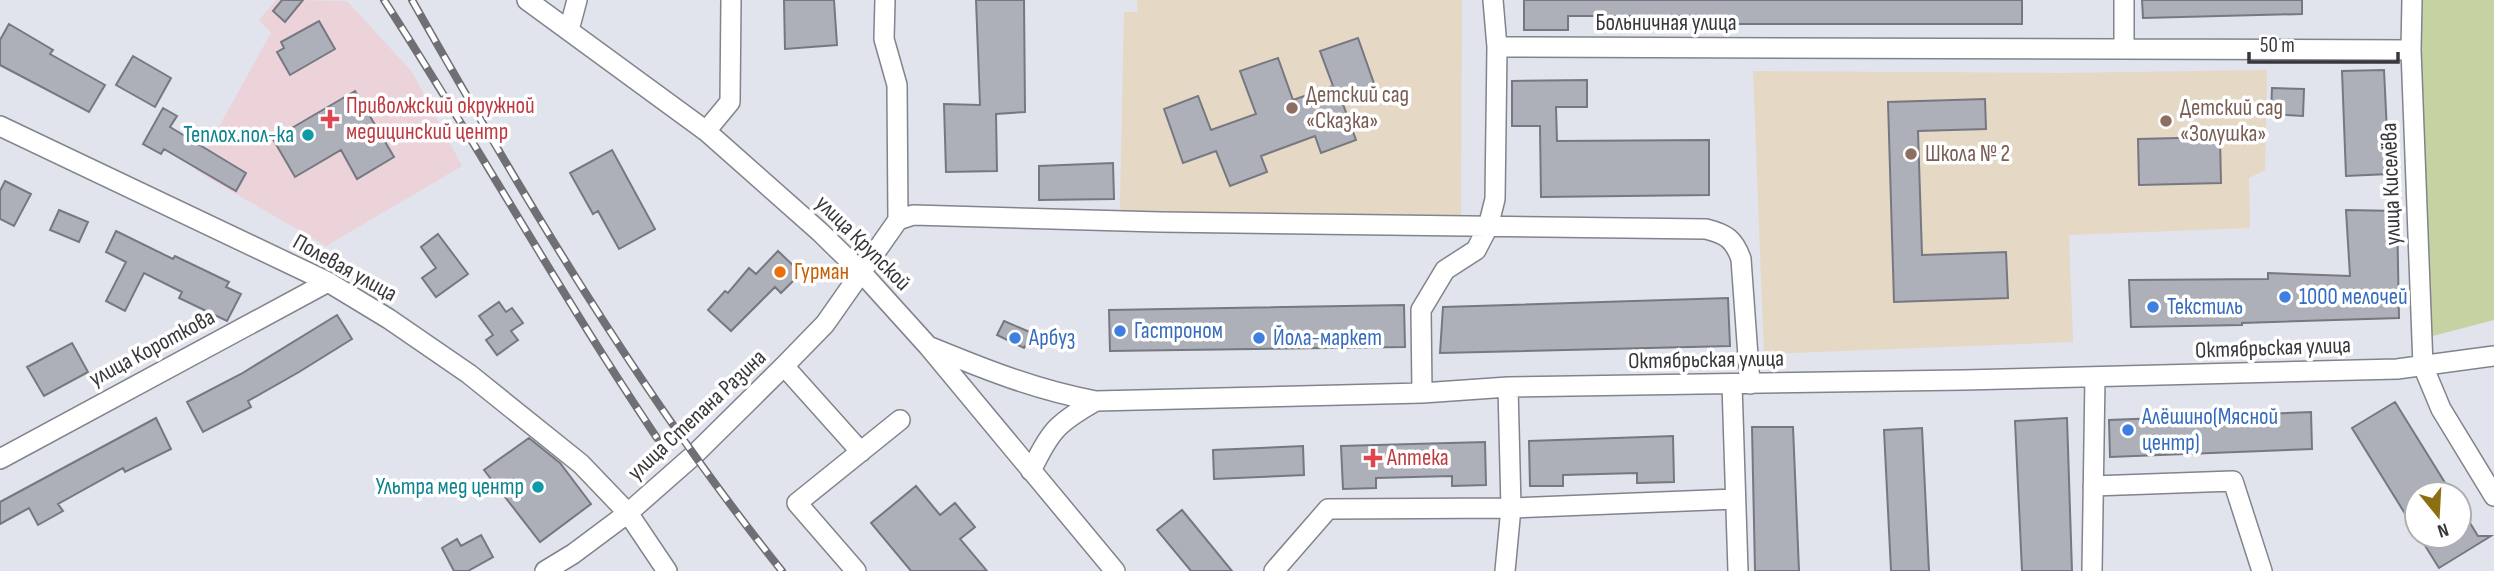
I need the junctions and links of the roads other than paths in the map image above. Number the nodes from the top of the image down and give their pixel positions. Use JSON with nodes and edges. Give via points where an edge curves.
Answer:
{"nodes":[{"id":1,"x":527,"y":0,"type":"edge"},
{"id":2,"x":578,"y":0,"type":"edge"},
{"id":3,"x":731,"y":0,"type":"edge"},
{"id":4,"x":885,"y":0,"type":"edge"},
{"id":5,"x":1493,"y":0,"type":"edge"},
{"id":6,"x":2124,"y":0,"type":"edge"},
{"id":7,"x":2412,"y":0,"type":"edge"},
{"id":8,"x":569,"y":30,"type":"junction"},
{"id":9,"x":1497,"y":47,"type":"junction"},
{"id":10,"x":2124,"y":49,"type":"junction"},
{"id":11,"x":2411,"y":50,"type":"junction"},
{"id":12,"x":0,"y":126,"type":"edge"},
{"id":13,"x":706,"y":131,"type":"junction"},
{"id":14,"x":898,"y":220,"type":"junction"},
{"id":15,"x":1488,"y":227,"type":"junction"},
{"id":16,"x":862,"y":273,"type":"junction"},
{"id":17,"x":328,"y":282,"type":"junction"},
{"id":18,"x":928,"y":346,"type":"junction"},
{"id":19,"x":2494,"y":356,"type":"edge"},
{"id":20,"x":784,"y":366,"type":"junction"},
{"id":21,"x":2423,"y":366,"type":"junction"},
{"id":22,"x":2095,"y":377,"type":"junction"},
{"id":23,"x":1741,"y":384,"type":"junction"},
{"id":24,"x":1508,"y":387,"type":"junction"},
{"id":25,"x":1422,"y":393,"type":"junction"},
{"id":26,"x":1096,"y":401,"type":"junction"},
{"id":27,"x":900,"y":420,"type":"dead end"},
{"id":28,"x":861,"y":452,"type":"junction"},
{"id":29,"x":0,"y":459,"type":"edge"},
{"id":30,"x":1031,"y":471,"type":"junction"},
{"id":31,"x":2093,"y":486,"type":"junction"},
{"id":32,"x":2494,"y":496,"type":"edge"},
{"id":33,"x":1735,"y":499,"type":"junction"},
{"id":34,"x":1511,"y":508,"type":"junction"},
{"id":35,"x":628,"y":513,"type":"junction"},
{"id":36,"x":545,"y":571,"type":"edge"},
{"id":37,"x":667,"y":571,"type":"edge"},
{"id":38,"x":856,"y":571,"type":"edge"},
{"id":39,"x":1115,"y":571,"type":"edge"},
{"id":40,"x":1274,"y":571,"type":"edge"},
{"id":41,"x":1505,"y":571,"type":"edge"},
{"id":42,"x":1738,"y":571,"type":"edge"},
{"id":43,"x":2092,"y":571,"type":"edge"},
{"id":44,"x":2262,"y":571,"type":"edge"}],
"edges":[{"from":1,"to":8,"type":"street","name":"улица Крупской"},
{"from":2,"to":8,"type":"street"},
{"from":3,"to":13,"type":"street","via":[[730,102]]},
{"from":4,"to":14,"type":"street","via":[[884,39],[897,85]]},
{"from":5,"to":9,"type":"street"},
{"from":6,"to":10,"type":"street"},
{"from":7,"to":11,"type":"street","name":"улица Киселёва"},
{"from":8,"to":13,"type":"street","name":"улица Крупской"},
{"from":9,"to":10,"type":"street","name":"Больничная улица"},
{"from":9,"to":15,"type":"street","via":[[1495,199]]},
{"from":10,"to":11,"type":"street","name":"Больничная улица"},
{"from":11,"to":21,"type":"street","name":"улица Киселёва"},
{"from":12,"to":17,"type":"street","name":"Полевая улица"},
{"from":13,"to":16,"type":"street","name":"улица Крупской"},
{"from":14,"to":15,"type":"street","via":[[913,215]]},
{"from":14,"to":16,"type":"street","name":"улица Степана Разина"},
{"from":15,"to":23,"type":"street","via":[[1706,229],[1724,234],[1736,244],[1741,258]]},
{"from":15,"to":25,"type":"street","via":[[1476,250],[1446,270],[1421,310]]},
{"from":16,"to":18,"type":"street","name":"улица Крупской"},
{"from":16,"to":20,"type":"street","name":"улица Степана Разина","via":[[825,324]]},
{"from":17,"to":29,"type":"street","name":"улица Короткова"},
{"from":17,"to":35,"type":"street","name":"Полевая улица","via":[[469,374],[581,464]]},
{"from":18,"to":26,"type":"street","name":"Октябрьская улица","via":[[1007,378]]},
{"from":18,"to":30,"type":"street","name":"улица Крупской"},
{"from":19,"to":21,"type":"street","name":"Октябрьская улица"},
{"from":20,"to":28,"type":"street"},
{"from":20,"to":35,"type":"street","name":"улица Степана Разина"},
{"from":21,"to":22,"type":"street","name":"Октябрьская улица"},
{"from":21,"to":32,"type":"street","via":[[2441,409]]},
{"from":22,"to":23,"type":"street","name":"Октябрьская улица"},
{"from":22,"to":31,"type":"street"},
{"from":23,"to":24,"type":"street","name":"Октябрьская улица"},
{"from":23,"to":33,"type":"street"},
{"from":24,"to":25,"type":"street","name":"Октябрьская улица"},
{"from":24,"to":34,"type":"street"},
{"from":25,"to":26,"type":"street","name":"Октябрьская улица"},
{"from":26,"to":30,"type":"street","via":[[1067,418],[1046,439]]},
{"from":27,"to":28,"type":"street"},
{"from":28,"to":38,"type":"street","via":[[797,503]]},
{"from":30,"to":39,"type":"street","name":"улица Крупской"},
{"from":31,"to":43,"type":"street"},
{"from":31,"to":44,"type":"street","via":[[2233,481]]},
{"from":33,"to":34,"type":"street"},
{"from":33,"to":42,"type":"street"},
{"from":34,"to":40,"type":"street","via":[[1328,509]]},
{"from":34,"to":41,"type":"street"},
{"from":35,"to":36,"type":"street","name":"улица Степана Разина"},
{"from":35,"to":37,"type":"street","name":"Полевая улица"}]}
